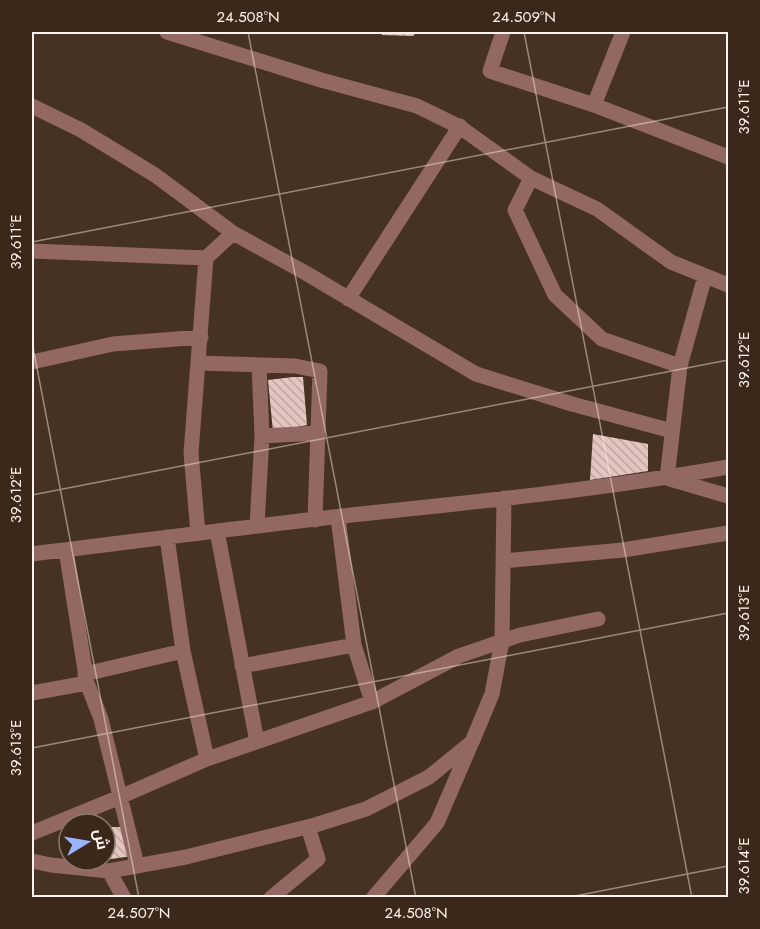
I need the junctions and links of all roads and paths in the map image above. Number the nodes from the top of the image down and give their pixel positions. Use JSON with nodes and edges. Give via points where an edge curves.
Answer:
{"nodes":[{"id":1,"x":167,"y":32,"type":"edge"},
{"id":2,"x":503,"y":32,"type":"edge"},
{"id":3,"x":623,"y":32,"type":"edge"},
{"id":4,"x":594,"y":105,"type":"junction"},
{"id":5,"x":32,"y":106,"type":"edge"},
{"id":6,"x":460,"y":126,"type":"junction"},
{"id":7,"x":729,"y":157,"type":"edge"},
{"id":8,"x":531,"y":178,"type":"junction"},
{"id":9,"x":232,"y":233,"type":"junction"},
{"id":10,"x":32,"y":251,"type":"edge"},
{"id":11,"x":206,"y":258,"type":"junction"},
{"id":12,"x":705,"y":276,"type":"junction"},
{"id":13,"x":729,"y":285,"type":"edge"},
{"id":14,"x":348,"y":299,"type":"junction"},
{"id":15,"x":201,"y":338,"type":"junction"},
{"id":16,"x":32,"y":362,"type":"edge"},
{"id":17,"x":198,"y":363,"type":"junction"},
{"id":18,"x":259,"y":365,"type":"junction"},
{"id":19,"x":680,"y":366,"type":"junction"},
{"id":20,"x":672,"y":431,"type":"junction"},
{"id":21,"x":317,"y":433,"type":"junction"},
{"id":22,"x":262,"y":436,"type":"junction"},
{"id":23,"x":729,"y":467,"type":"edge"},
{"id":24,"x":667,"y":478,"type":"junction"},
{"id":25,"x":504,"y":498,"type":"junction"},
{"id":26,"x":728,"y":498,"type":"edge"},
{"id":27,"x":338,"y":517,"type":"junction"},
{"id":28,"x":315,"y":520,"type":"junction"},
{"id":29,"x":257,"y":526,"type":"junction"},
{"id":30,"x":217,"y":531,"type":"junction"},
{"id":31,"x":198,"y":533,"type":"junction"},
{"id":32,"x":729,"y":533,"type":"edge"},
{"id":33,"x":167,"y":537,"type":"junction"},
{"id":34,"x":66,"y":550,"type":"junction"},
{"id":35,"x":32,"y":554,"type":"edge"},
{"id":36,"x":503,"y":561,"type":"junction"},
{"id":37,"x":598,"y":619,"type":"dead end"},
{"id":38,"x":502,"y":641,"type":"junction"},
{"id":39,"x":354,"y":645,"type":"junction"},
{"id":40,"x":183,"y":651,"type":"junction"},
{"id":41,"x":242,"y":666,"type":"junction"},
{"id":42,"x":86,"y":678,"type":"junction"},
{"id":43,"x":32,"y":693,"type":"edge"},
{"id":44,"x":372,"y":702,"type":"junction"},
{"id":45,"x":257,"y":742,"type":"junction"},
{"id":46,"x":472,"y":742,"type":"junction"},
{"id":47,"x":207,"y":759,"type":"junction"},
{"id":48,"x":120,"y":797,"type":"junction"},
{"id":49,"x":308,"y":827,"type":"junction"},
{"id":50,"x":32,"y":833,"type":"edge"},
{"id":51,"x":32,"y":861,"type":"edge"},
{"id":52,"x":137,"y":865,"type":"junction"},
{"id":53,"x":57,"y":866,"type":"edge"},
{"id":54,"x":117,"y":869,"type":"edge"},
{"id":55,"x":110,"y":872,"type":"edge"},
{"id":56,"x":124,"y":897,"type":"edge"},
{"id":57,"x":271,"y":897,"type":"edge"},
{"id":58,"x":374,"y":897,"type":"edge"}],
"edges":[{"from":1,"to":6,"type":"street","via":[[417,106]]},
{"from":2,"to":4,"type":"street","via":[[490,70]]},
{"from":3,"to":4,"type":"street"},
{"from":4,"to":7,"type":"street"},
{"from":5,"to":9,"type":"street","via":[[81,130],[155,175]]},
{"from":6,"to":8,"type":"street"},
{"from":6,"to":14,"type":"street"},
{"from":8,"to":12,"type":"street","via":[[597,209],[671,262]]},
{"from":8,"to":19,"type":"street","via":[[515,210],[555,295],[602,339]]},
{"from":9,"to":11,"type":"street"},
{"from":9,"to":14,"type":"street"},
{"from":10,"to":11,"type":"street"},
{"from":11,"to":15,"type":"street"},
{"from":12,"to":13,"type":"street"},
{"from":12,"to":19,"type":"street"},
{"from":14,"to":20,"type":"street","via":[[476,374]]},
{"from":15,"to":16,"type":"street","via":[[113,344]]},
{"from":15,"to":17,"type":"street"},
{"from":17,"to":18,"type":"street"},
{"from":17,"to":31,"type":"street","via":[[191,453]]},
{"from":18,"to":21,"type":"street","via":[[320,371]]},
{"from":18,"to":22,"type":"street"},
{"from":19,"to":20,"type":"street"},
{"from":20,"to":24,"type":"street"},
{"from":21,"to":22,"type":"street"},
{"from":21,"to":28,"type":"street"},
{"from":22,"to":29,"type":"street"},
{"from":23,"to":24,"type":"street"},
{"from":24,"to":25,"type":"street"},
{"from":24,"to":26,"type":"street"},
{"from":25,"to":27,"type":"street"},
{"from":25,"to":36,"type":"street"},
{"from":27,"to":28,"type":"street"},
{"from":27,"to":39,"type":"street"},
{"from":28,"to":29,"type":"street"},
{"from":29,"to":30,"type":"street"},
{"from":30,"to":31,"type":"street"},
{"from":30,"to":41,"type":"street"},
{"from":31,"to":33,"type":"street"},
{"from":32,"to":36,"type":"street","via":[[623,550]]},
{"from":33,"to":34,"type":"street"},
{"from":33,"to":40,"type":"street"},
{"from":34,"to":35,"type":"street"},
{"from":34,"to":42,"type":"street"},
{"from":36,"to":38,"type":"street"},
{"from":37,"to":38,"type":"street"},
{"from":38,"to":44,"type":"street","via":[[459,656]]},
{"from":38,"to":46,"type":"street","via":[[492,694]]},
{"from":39,"to":41,"type":"street"},
{"from":39,"to":44,"type":"street"},
{"from":40,"to":42,"type":"street"},
{"from":40,"to":47,"type":"street"},
{"from":41,"to":45,"type":"street"},
{"from":42,"to":43,"type":"street"},
{"from":42,"to":48,"type":"street"},
{"from":44,"to":45,"type":"street"},
{"from":45,"to":47,"type":"street"},
{"from":46,"to":49,"type":"street","via":[[429,777],[366,809]]},
{"from":46,"to":58,"type":"street","via":[[437,823]]},
{"from":47,"to":48,"type":"street"},
{"from":48,"to":50,"type":"street"},
{"from":48,"to":52,"type":"street"},
{"from":49,"to":52,"type":"street"},
{"from":49,"to":57,"type":"street","via":[[318,859]]},
{"from":51,"to":53,"type":"street"},
{"from":52,"to":54,"type":"street"},
{"from":55,"to":56,"type":"street"}]}
